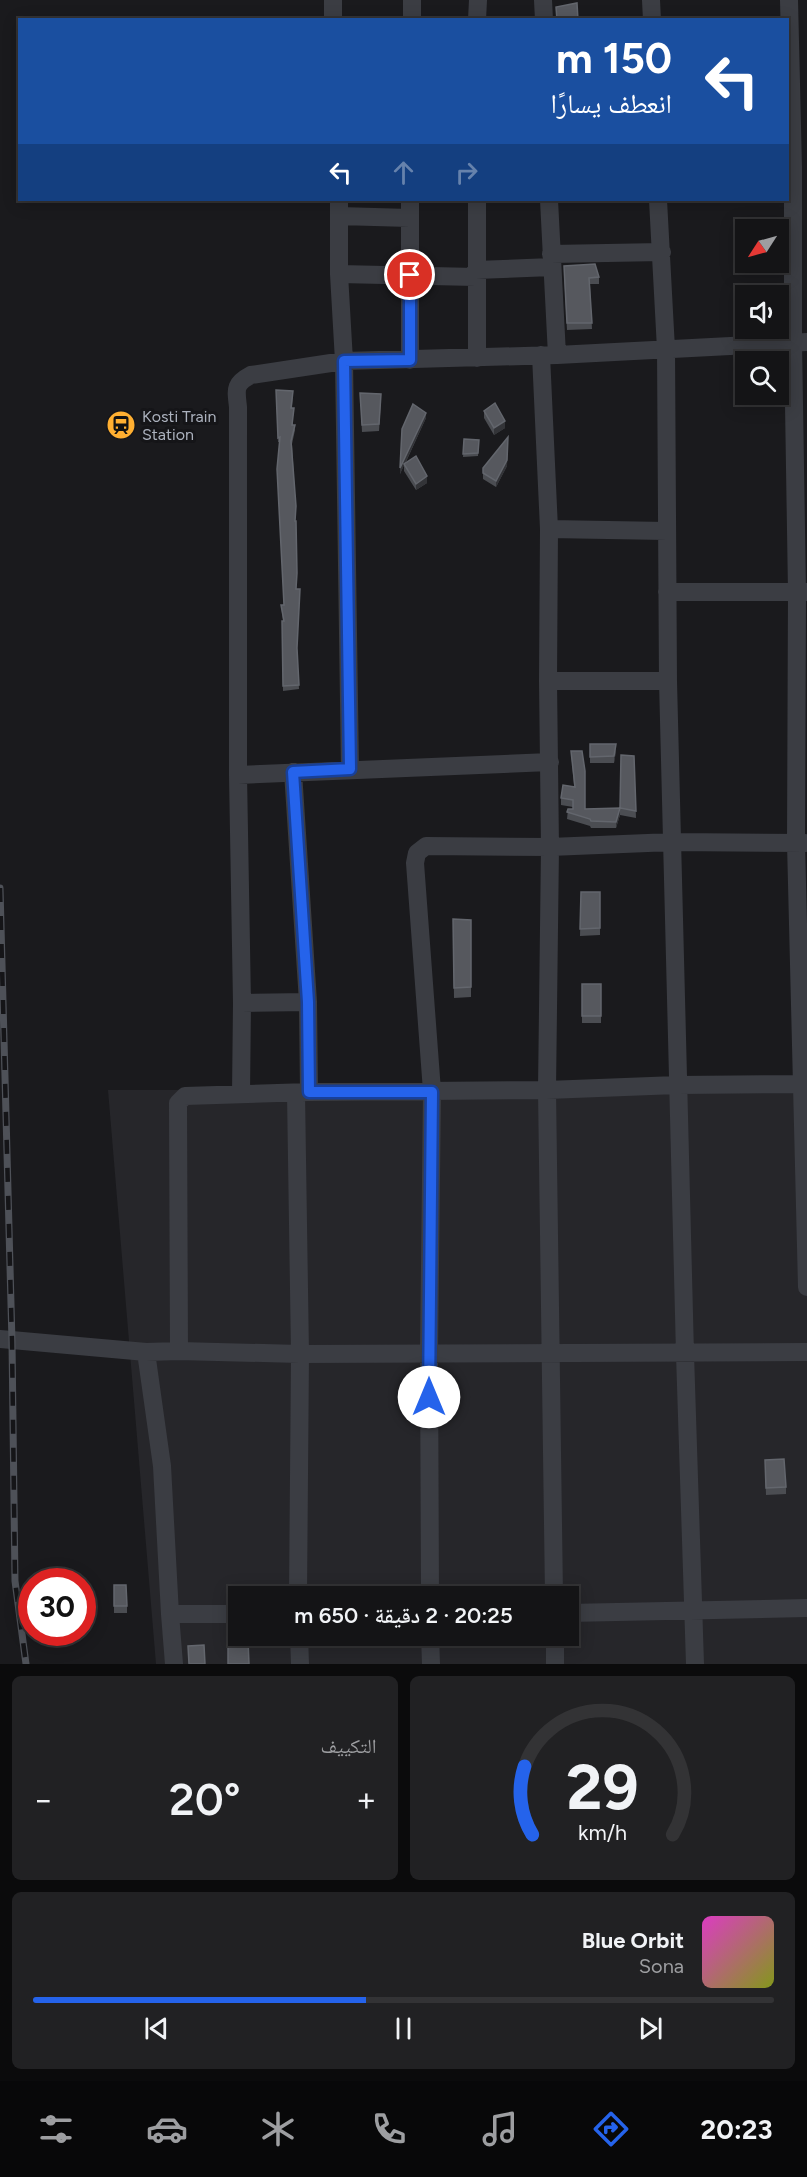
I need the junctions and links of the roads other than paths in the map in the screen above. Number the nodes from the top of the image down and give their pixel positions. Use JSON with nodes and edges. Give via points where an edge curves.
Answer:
{"nodes":[{"id":1,"x":333,"y":0,"type":"edge"},
{"id":2,"x":412,"y":0,"type":"edge"},
{"id":3,"x":478,"y":0,"type":"edge"},
{"id":4,"x":543,"y":0,"type":"edge"},
{"id":5,"x":651,"y":0,"type":"edge"},
{"id":6,"x":789,"y":0,"type":"edge"},
{"id":7,"x":333,"y":18,"type":"edge"},
{"id":8,"x":412,"y":18,"type":"edge"},
{"id":9,"x":477,"y":18,"type":"edge"},
{"id":10,"x":544,"y":18,"type":"edge"},
{"id":11,"x":652,"y":18,"type":"edge"},
{"id":12,"x":789,"y":34,"type":"edge"},
{"id":13,"x":790,"y":167,"type":"edge"},
{"id":14,"x":477,"y":201,"type":"edge"},
{"id":15,"x":549,"y":201,"type":"edge"},
{"id":16,"x":658,"y":201,"type":"edge"},
{"id":17,"x":339,"y":208,"type":"edge"},
{"id":18,"x":410,"y":208,"type":"edge"},
{"id":19,"x":662,"y":252,"type":"junction"},
{"id":20,"x":551,"y":261,"type":"junction"},
{"id":21,"x":476,"y":273,"type":"junction"},
{"id":22,"x":339,"y":274,"type":"junction"},
{"id":23,"x":410,"y":275,"type":"junction"},
{"id":24,"x":800,"y":342,"type":"edge"},
{"id":25,"x":666,"y":349,"type":"junction"},
{"id":26,"x":549,"y":355,"type":"junction"},
{"id":27,"x":477,"y":358,"type":"junction"},
{"id":28,"x":410,"y":360,"type":"junction"},
{"id":29,"x":344,"y":361,"type":"junction"},
{"id":30,"x":549,"y":529,"type":"junction"},
{"id":31,"x":667,"y":531,"type":"junction"},
{"id":32,"x":667,"y":592,"type":"junction"},
{"id":33,"x":802,"y":592,"type":"edge"},
{"id":34,"x":548,"y":681,"type":"junction"},
{"id":35,"x":668,"y":681,"type":"junction"},
{"id":36,"x":550,"y":762,"type":"junction"},
{"id":37,"x":350,"y":769,"type":"junction"},
{"id":38,"x":293,"y":772,"type":"junction"},
{"id":39,"x":238,"y":775,"type":"junction"},
{"id":40,"x":672,"y":842,"type":"junction"},
{"id":41,"x":801,"y":843,"type":"edge"},
{"id":42,"x":550,"y":847,"type":"junction"},
{"id":43,"x":308,"y":1002,"type":"junction"},
{"id":44,"x":242,"y":1003,"type":"junction"},
{"id":45,"x":805,"y":1084,"type":"edge"},
{"id":46,"x":677,"y":1085,"type":"junction"},
{"id":47,"x":547,"y":1090,"type":"junction"},
{"id":48,"x":303,"y":1092,"type":"junction"},
{"id":49,"x":432,"y":1092,"type":"junction"},
{"id":50,"x":241,"y":1094,"type":"junction"},
{"id":51,"x":807,"y":1287,"type":"edge"},
{"id":52,"x":0,"y":1339,"type":"edge"},
{"id":53,"x":179,"y":1351,"type":"junction"},
{"id":54,"x":146,"y":1352,"type":"junction"},
{"id":55,"x":807,"y":1352,"type":"edge"},
{"id":56,"x":429,"y":1353,"type":"junction"},
{"id":57,"x":300,"y":1354,"type":"junction"},
{"id":58,"x":550,"y":1354,"type":"junction"},
{"id":59,"x":684,"y":1354,"type":"junction"},
{"id":60,"x":298,"y":1586,"type":"edge"},
{"id":61,"x":430,"y":1586,"type":"edge"},
{"id":62,"x":554,"y":1586,"type":"edge"},
{"id":63,"x":807,"y":1608,"type":"edge"},
{"id":64,"x":692,"y":1610,"type":"junction"},
{"id":65,"x":579,"y":1613,"type":"edge"},
{"id":66,"x":170,"y":1614,"type":"junction"},
{"id":67,"x":228,"y":1614,"type":"edge"},
{"id":68,"x":299,"y":1646,"type":"edge"},
{"id":69,"x":430,"y":1646,"type":"edge"},
{"id":70,"x":555,"y":1646,"type":"edge"},
{"id":71,"x":174,"y":1664,"type":"edge"},
{"id":72,"x":300,"y":1664,"type":"edge"},
{"id":73,"x":431,"y":1664,"type":"edge"},
{"id":74,"x":555,"y":1664,"type":"edge"},
{"id":75,"x":695,"y":1664,"type":"edge"}],
"edges":[{"from":1,"to":7,"type":"street"},
{"from":2,"to":8,"type":"street"},
{"from":3,"to":9,"type":"street"},
{"from":4,"to":10,"type":"street"},
{"from":5,"to":11,"type":"street"},
{"from":6,"to":12,"type":"street"},
{"from":12,"to":13,"type":"street"},
{"from":13,"to":24,"type":"street"},
{"from":14,"to":21,"type":"street"},
{"from":15,"to":20,"type":"street"},
{"from":16,"to":19,"type":"street"},
{"from":17,"to":18,"type":"street"},
{"from":17,"to":22,"type":"street"},
{"from":18,"to":23,"type":"street"},
{"from":19,"to":20,"type":"street"},
{"from":19,"to":25,"type":"street"},
{"from":20,"to":21,"type":"street"},
{"from":20,"to":26,"type":"street"},
{"from":21,"to":23,"type":"street"},
{"from":21,"to":27,"type":"street"},
{"from":22,"to":23,"type":"street"},
{"from":22,"to":29,"type":"street"},
{"from":23,"to":28,"type":"street"},
{"from":24,"to":25,"type":"street"},
{"from":24,"to":33,"type":"street"},
{"from":25,"to":26,"type":"street"},
{"from":25,"to":31,"type":"street"},
{"from":26,"to":27,"type":"street"},
{"from":26,"to":30,"type":"street"},
{"from":27,"to":28,"type":"street"},
{"from":28,"to":29,"type":"street"},
{"from":29,"to":37,"type":"street"},
{"from":29,"to":39,"type":"street","via":[[251,375],[241,380],[236,389]]},
{"from":30,"to":31,"type":"street"},
{"from":30,"to":34,"type":"street"},
{"from":31,"to":32,"type":"street"},
{"from":32,"to":33,"type":"street"},
{"from":32,"to":35,"type":"street"},
{"from":33,"to":41,"type":"street"},
{"from":34,"to":35,"type":"street"},
{"from":34,"to":36,"type":"street"},
{"from":35,"to":40,"type":"street"},
{"from":36,"to":37,"type":"street"},
{"from":36,"to":42,"type":"street"},
{"from":37,"to":38,"type":"street"},
{"from":38,"to":39,"type":"street"},
{"from":38,"to":43,"type":"street"},
{"from":39,"to":44,"type":"street"},
{"from":40,"to":41,"type":"street"},
{"from":40,"to":42,"type":"street"},
{"from":40,"to":46,"type":"street"},
{"from":41,"to":45,"type":"street"},
{"from":42,"to":47,"type":"street"},
{"from":42,"to":49,"type":"street","via":[[426,846],[417,853]]},
{"from":43,"to":44,"type":"street"},
{"from":43,"to":48,"type":"street"},
{"from":44,"to":50,"type":"street"},
{"from":45,"to":46,"type":"street"},
{"from":45,"to":51,"type":"street"},
{"from":46,"to":47,"type":"street"},
{"from":46,"to":59,"type":"street"},
{"from":47,"to":49,"type":"street"},
{"from":47,"to":58,"type":"street"},
{"from":48,"to":49,"type":"street"},
{"from":48,"to":50,"type":"street"},
{"from":48,"to":57,"type":"street"},
{"from":49,"to":56,"type":"street"},
{"from":50,"to":53,"type":"street","via":[[186,1096],[178,1103]]},
{"from":52,"to":54,"type":"street"},
{"from":53,"to":54,"type":"street"},
{"from":53,"to":57,"type":"street"},
{"from":54,"to":66,"type":"street","via":[[162,1466]]},
{"from":55,"to":59,"type":"street"},
{"from":56,"to":57,"type":"street"},
{"from":56,"to":58,"type":"street"},
{"from":56,"to":61,"type":"street"},
{"from":57,"to":60,"type":"street"},
{"from":58,"to":59,"type":"street"},
{"from":58,"to":62,"type":"street"},
{"from":59,"to":64,"type":"street"},
{"from":63,"to":64,"type":"street"},
{"from":64,"to":65,"type":"street"},
{"from":64,"to":75,"type":"street"},
{"from":66,"to":67,"type":"street"},
{"from":66,"to":71,"type":"street"},
{"from":68,"to":72,"type":"street"},
{"from":69,"to":73,"type":"street"},
{"from":70,"to":74,"type":"street"}]}
